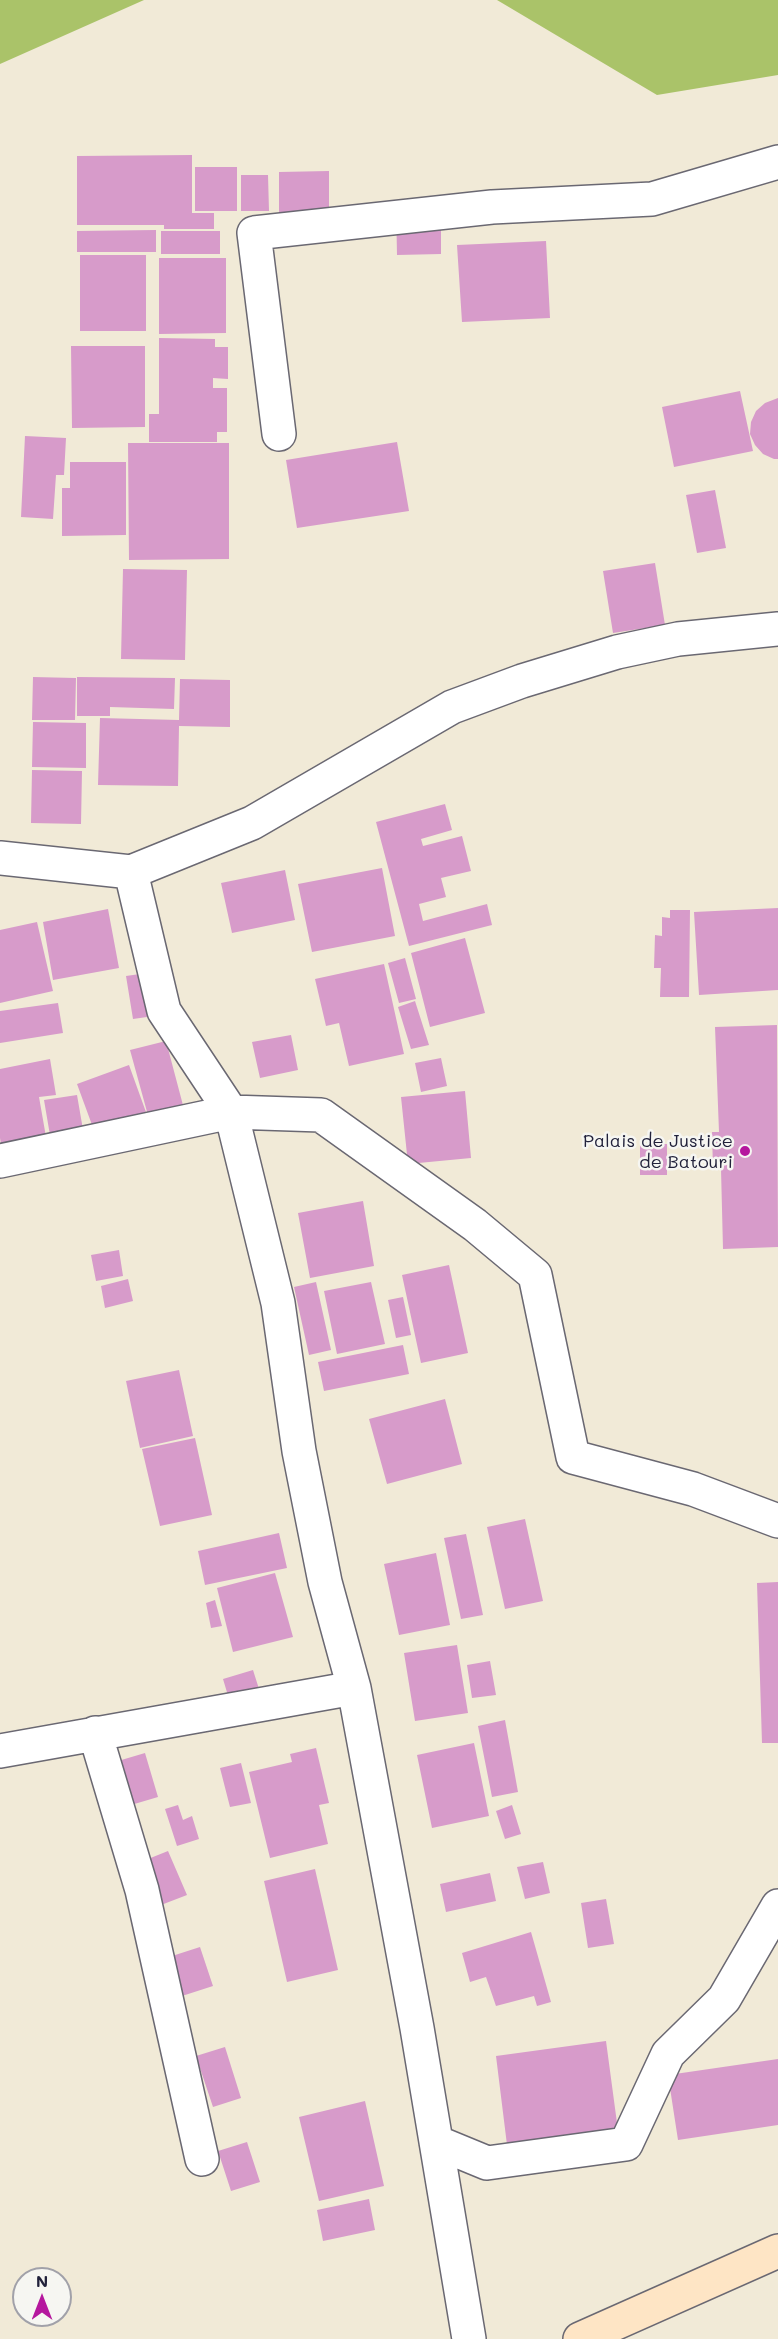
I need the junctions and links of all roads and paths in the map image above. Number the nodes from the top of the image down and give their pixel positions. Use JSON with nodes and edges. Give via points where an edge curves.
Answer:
{"nodes":[{"id":1,"x":778,"y":162,"type":"edge"},
{"id":2,"x":279,"y":434,"type":"dead end"},
{"id":3,"x":778,"y":628,"type":"edge"},
{"id":4,"x":0,"y":858,"type":"edge"},
{"id":5,"x":131,"y":872,"type":"junction"},
{"id":6,"x":231,"y":1112,"type":"junction"},
{"id":7,"x":0,"y":1161,"type":"edge"},
{"id":8,"x":778,"y":1521,"type":"edge"},
{"id":9,"x":354,"y":1688,"type":"junction"},
{"id":10,"x":95,"y":1733,"type":"junction"},
{"id":11,"x":0,"y":1751,"type":"edge"},
{"id":12,"x":778,"y":1906,"type":"edge"},
{"id":13,"x":436,"y":2142,"type":"junction"},
{"id":14,"x":202,"y":2159,"type":"dead end"},
{"id":15,"x":778,"y":2251,"type":"edge"},
{"id":16,"x":469,"y":2339,"type":"edge"},
{"id":17,"x":580,"y":2339,"type":"edge"}],
"edges":[{"from":1,"to":2,"type":"street","via":[[652,199],[492,207],[254,233]]},
{"from":3,"to":5,"type":"street","via":[[678,639],[617,652],[522,681],[452,708],[252,823]]},
{"from":4,"to":5,"type":"street"},
{"from":5,"to":6,"type":"street","via":[[164,1011]]},
{"from":6,"to":7,"type":"street"},
{"from":6,"to":8,"type":"street","via":[[321,1115],[475,1225],[535,1275],[573,1457],[693,1489]]},
{"from":6,"to":9,"type":"street","via":[[278,1303],[299,1451],[325,1582]]},
{"from":9,"to":10,"type":"street"},
{"from":9,"to":13,"type":"street"},
{"from":10,"to":11,"type":"street"},
{"from":10,"to":14,"type":"street","via":[[142,1890]]},
{"from":12,"to":13,"type":"street","via":[[724,1999],[668,2054],[626,2144],[488,2163]]},
{"from":13,"to":16,"type":"street"},
{"from":15,"to":17,"type":"main road"}]}
